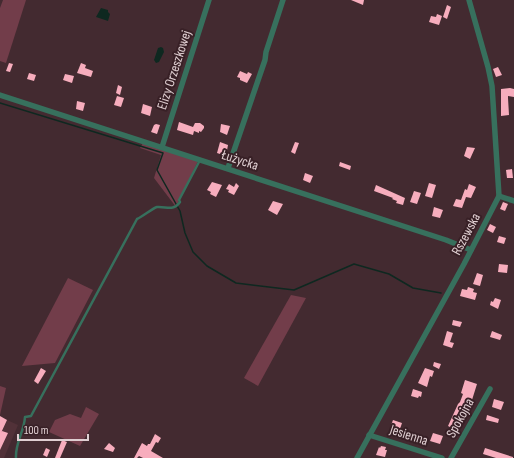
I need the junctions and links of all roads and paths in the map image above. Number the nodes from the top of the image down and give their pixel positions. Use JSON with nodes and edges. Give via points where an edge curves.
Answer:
{"nodes":[{"id":1,"x":209,"y":0,"type":"edge"},
{"id":2,"x":283,"y":0,"type":"edge"},
{"id":3,"x":469,"y":0,"type":"edge"},
{"id":4,"x":0,"y":95,"type":"edge"},
{"id":5,"x":162,"y":147,"type":"junction"},
{"id":6,"x":200,"y":159,"type":"junction"},
{"id":7,"x":228,"y":168,"type":"junction"},
{"id":8,"x":499,"y":196,"type":"junction"},
{"id":9,"x":514,"y":201,"type":"edge"},
{"id":10,"x":471,"y":250,"type":"junction"},
{"id":11,"x":490,"y":389,"type":"dead end"},
{"id":12,"x":369,"y":435,"type":"junction"},
{"id":13,"x":16,"y":458,"type":"edge"},
{"id":14,"x":357,"y":458,"type":"edge"},
{"id":15,"x":442,"y":458,"type":"edge"},
{"id":16,"x":451,"y":458,"type":"edge"}],
"edges":[{"from":1,"to":5,"type":"street","name":"Elizy Orzeszkowej"},
{"from":2,"to":7,"type":"street"},
{"from":3,"to":8,"type":"street","via":[[490,75]]},
{"from":4,"to":5,"type":"street","name":"Łużycka"},
{"from":5,"to":6,"type":"street","name":"Łużycka"},
{"from":6,"to":7,"type":"street","name":"Łużycka"},
{"from":6,"to":13,"type":"lane","via":[[179,200],[179,205],[171,208],[156,207],[137,219],[31,416],[25,417],[25,426],[16,448]]},
{"from":7,"to":10,"type":"street","name":"Łużycka"},
{"from":8,"to":9,"type":"street"},
{"from":8,"to":10,"type":"street","name":"Rszewska"},
{"from":10,"to":12,"type":"street","name":"Rszewska"},
{"from":11,"to":16,"type":"street","name":"Spokojna"},
{"from":12,"to":14,"type":"street","name":"Rszewska"},
{"from":12,"to":15,"type":"street","name":"Jesienna"}]}
